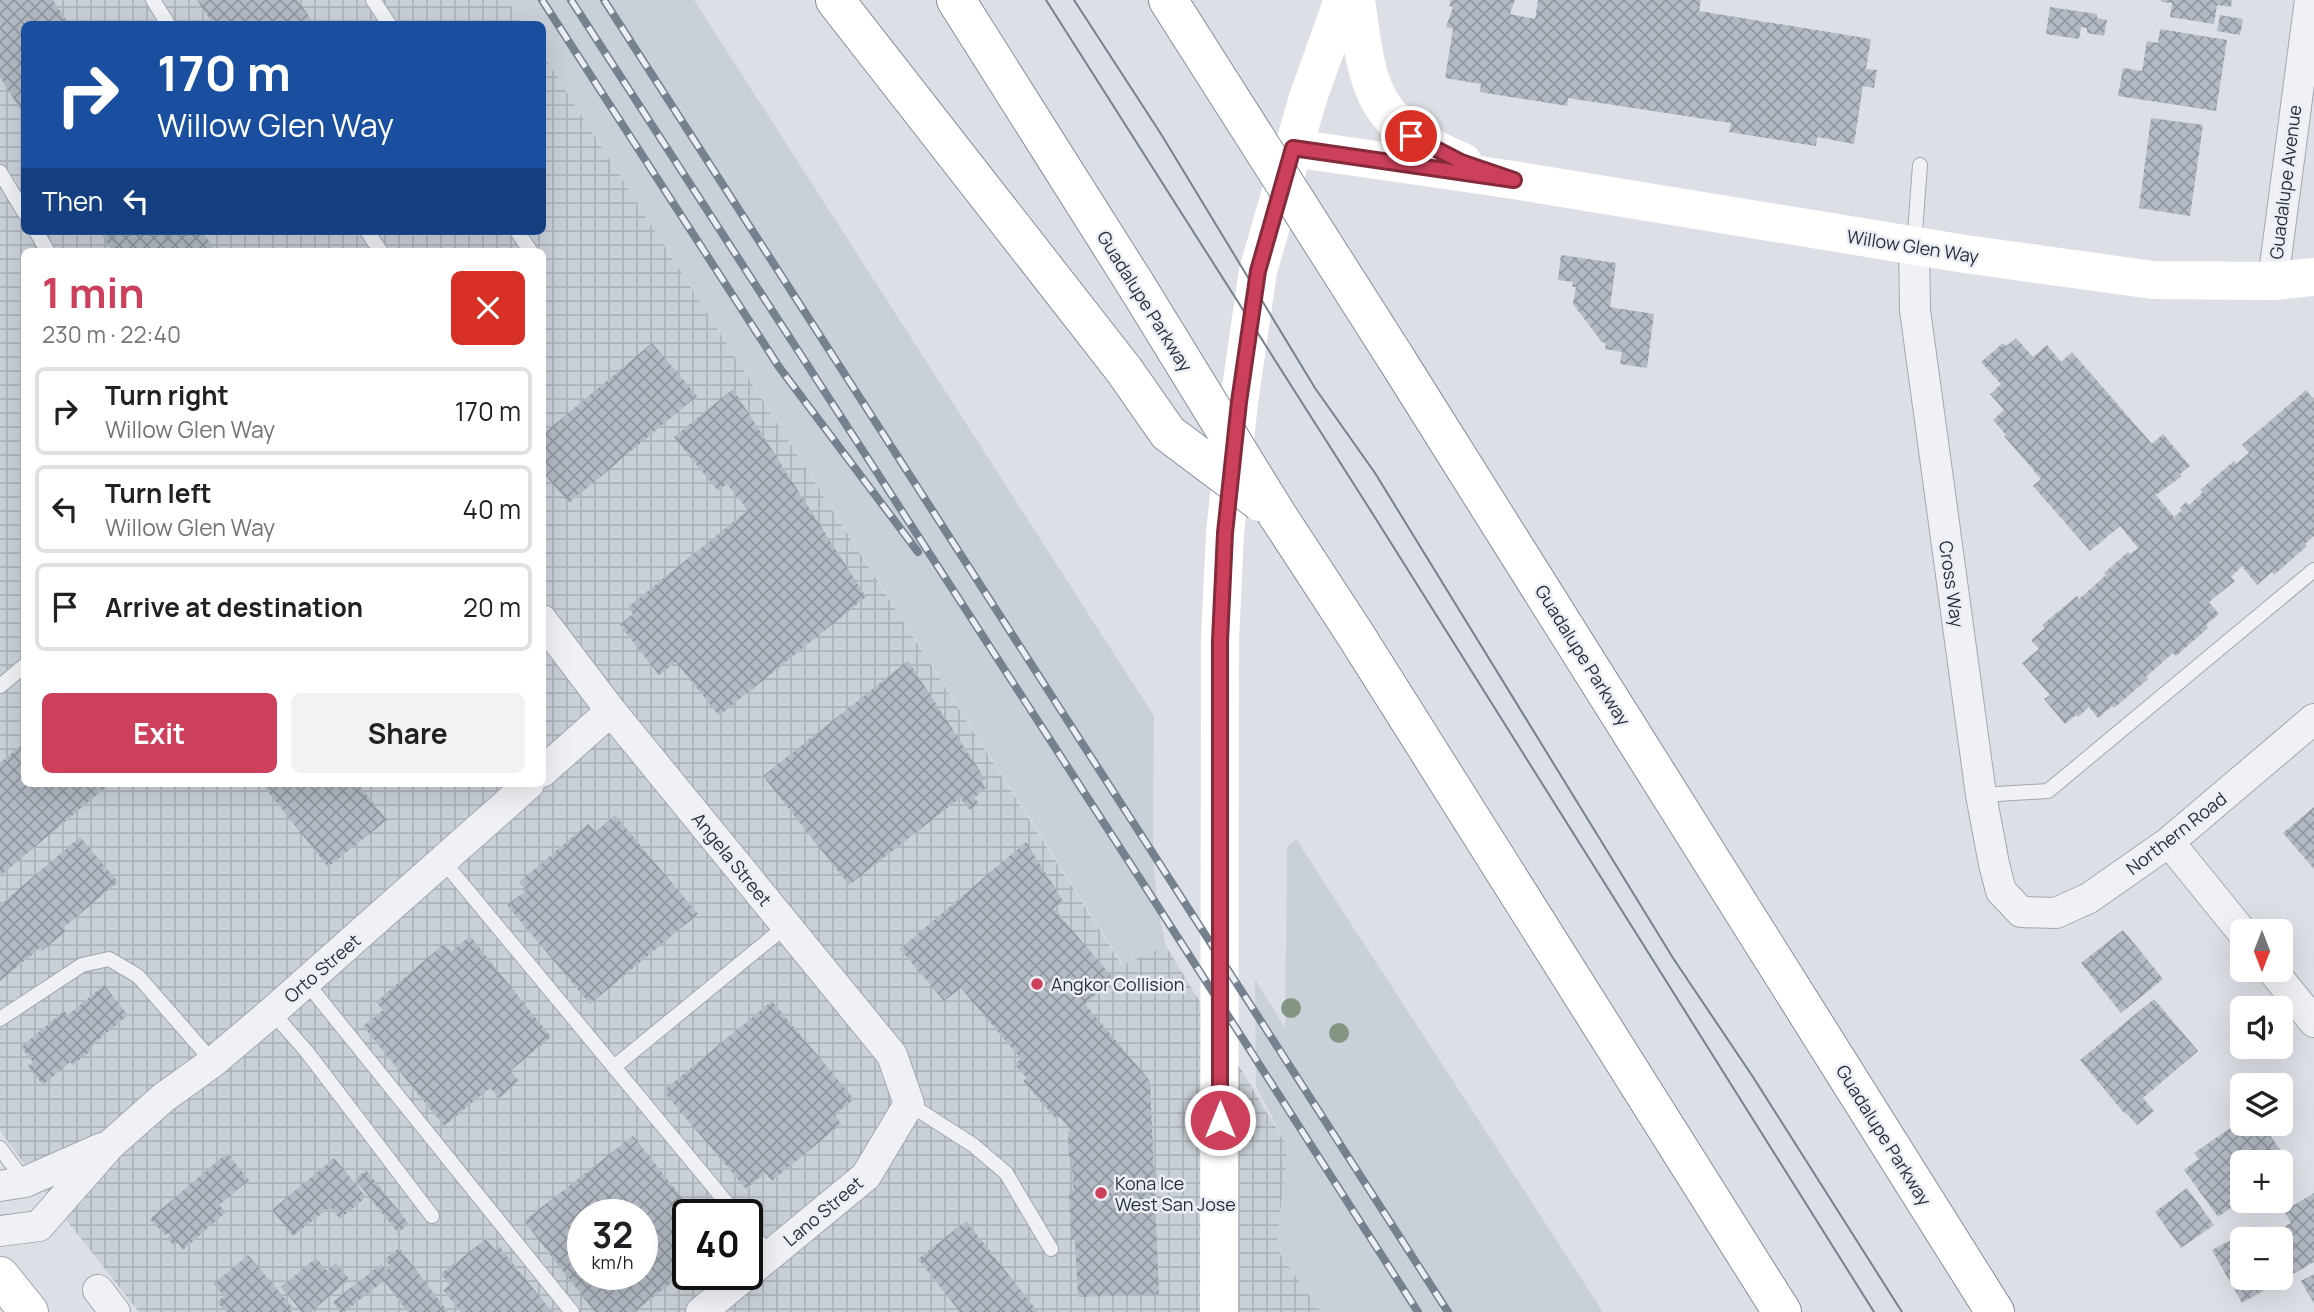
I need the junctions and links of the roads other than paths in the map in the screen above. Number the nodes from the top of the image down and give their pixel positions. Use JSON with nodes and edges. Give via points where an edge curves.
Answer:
{"nodes":[{"id":1,"x":153,"y":0,"type":"edge"},
{"id":2,"x":373,"y":0,"type":"edge"},
{"id":3,"x":835,"y":0,"type":"edge"},
{"id":4,"x":956,"y":0,"type":"edge"},
{"id":5,"x":1343,"y":0,"type":"edge"},
{"id":6,"x":1356,"y":0,"type":"edge"},
{"id":7,"x":2310,"y":0,"type":"edge"},
{"id":8,"x":1177,"y":15,"type":"edge"},
{"id":9,"x":166,"y":21,"type":"edge"},
{"id":10,"x":386,"y":21,"type":"edge"},
{"id":11,"x":1293,"y":148,"type":"junction"},
{"id":12,"x":1920,"y":165,"type":"dead end"},
{"id":13,"x":0,"y":172,"type":"edge"},
{"id":14,"x":1514,"y":180,"type":"junction"},
{"id":15,"x":21,"y":207,"type":"edge"},
{"id":16,"x":1913,"y":246,"type":"junction"},
{"id":17,"x":2314,"y":277,"type":"edge"},
{"id":18,"x":2273,"y":281,"type":"junction"},
{"id":19,"x":1276,"y":513,"type":"junction"},
{"id":20,"x":2314,"y":570,"type":"edge"},
{"id":21,"x":546,"y":625,"type":"edge"},
{"id":22,"x":21,"y":668,"type":"edge"},
{"id":23,"x":0,"y":686,"type":"edge"},
{"id":24,"x":611,"y":711,"type":"junction"},
{"id":25,"x":2314,"y":719,"type":"edge"},
{"id":26,"x":546,"y":768,"type":"edge"},
{"id":27,"x":526,"y":787,"type":"edge"},
{"id":28,"x":1982,"y":795,"type":"junction"},
{"id":29,"x":2169,"y":842,"type":"junction"},
{"id":30,"x":443,"y":861,"type":"junction"},
{"id":31,"x":2021,"y":912,"type":"joint"},
{"id":32,"x":2231,"y":919,"type":"edge"},
{"id":33,"x":786,"y":926,"type":"junction"},
{"id":34,"x":306,"y":982,"type":"junction"},
{"id":35,"x":2282,"y":982,"type":"edge"},
{"id":36,"x":272,"y":1012,"type":"junction"},
{"id":37,"x":0,"y":1019,"type":"edge"},
{"id":38,"x":2314,"y":1022,"type":"edge"},
{"id":39,"x":213,"y":1062,"type":"junction"},
{"id":40,"x":614,"y":1068,"type":"junction"},
{"id":41,"x":909,"y":1104,"type":"junction"},
{"id":42,"x":109,"y":1146,"type":"junction"},
{"id":43,"x":0,"y":1148,"type":"edge"},
{"id":44,"x":13,"y":1184,"type":"edge"},
{"id":45,"x":723,"y":1199,"type":"edge"},
{"id":46,"x":432,"y":1216,"type":"dead end"},
{"id":47,"x":0,"y":1231,"type":"edge"},
{"id":48,"x":763,"y":1247,"type":"edge"},
{"id":49,"x":1051,"y":1249,"type":"dead end"},
{"id":50,"x":770,"y":1255,"type":"junction"},
{"id":51,"x":763,"y":1261,"type":"edge"},
{"id":52,"x":0,"y":1276,"type":"edge"},
{"id":53,"x":728,"y":1290,"type":"edge"},
{"id":54,"x":29,"y":1312,"type":"edge"},
{"id":55,"x":572,"y":1312,"type":"edge"},
{"id":56,"x":701,"y":1312,"type":"edge"},
{"id":57,"x":1219,"y":1312,"type":"edge"},
{"id":58,"x":1782,"y":1312,"type":"edge"},
{"id":59,"x":1995,"y":1312,"type":"edge"}],
"edges":[{"from":1,"to":9,"type":"lane"},
{"from":2,"to":10,"type":"lane"},
{"from":3,"to":19,"type":"main road","bridge":true,"via":[[1124,370],[1168,433]]},
{"from":4,"to":19,"type":"main road","name":"Guadalupe Parkway","bridge":true},
{"from":5,"to":11,"type":"main road"},
{"from":6,"to":14,"type":"main road","name":"Willow Glen Way","via":[[1370,83],[1392,119],[1440,152]]},
{"from":7,"to":18,"type":"street","name":"Guadalupe Avenue"},
{"from":8,"to":59,"type":"main road","name":"Guadalupe Parkway","bridge":true},
{"from":11,"to":14,"type":"main road","name":"Willow Glen Way"},
{"from":11,"to":57,"type":"main road","via":[[1258,271],[1225,533],[1220,641]]},
{"from":12,"to":16,"type":"lane"},
{"from":13,"to":15,"type":"lane"},
{"from":14,"to":16,"type":"main road","name":"Willow Glen Way"},
{"from":16,"to":18,"type":"main road","name":"Willow Glen Way","via":[[2153,280]]},
{"from":16,"to":28,"type":"street","name":"Cross Way","via":[[1915,310]]},
{"from":17,"to":18,"type":"main road","name":"Willow Glen Way"},
{"from":19,"to":58,"type":"main road","name":"Guadalupe Parkway"},
{"from":20,"to":28,"type":"lane","via":[[2048,791]]},
{"from":21,"to":24,"type":"street","name":"Angela Street"},
{"from":22,"to":23,"type":"lane"},
{"from":24,"to":26,"type":"street"},
{"from":24,"to":33,"type":"street","name":"Angela Street"},
{"from":25,"to":29,"type":"street","name":"Northern Road"},
{"from":27,"to":30,"type":"street","name":"Orto Street"},
{"from":28,"to":31,"type":"street","name":"Cross Way","via":[[2001,891]]},
{"from":29,"to":31,"type":"street","name":"Northern Road","via":[[2089,898],[2056,913]]},
{"from":29,"to":32,"type":"street"},
{"from":30,"to":34,"type":"street","name":"Orto Street"},
{"from":30,"to":40,"type":"lane"},
{"from":33,"to":40,"type":"lane"},
{"from":33,"to":41,"type":"street","name":"Angela Street","via":[[891,1055]]},
{"from":34,"to":36,"type":"street","name":"Orto Street"},
{"from":34,"to":55,"type":"lane"},
{"from":35,"to":38,"type":"street"},
{"from":36,"to":39,"type":"street","name":"Orto Street"},
{"from":36,"to":46,"type":"lane"},
{"from":37,"to":39,"type":"lane","via":[[82,965],[109,959],[138,976]]},
{"from":39,"to":42,"type":"street","name":"Orto Street"},
{"from":40,"to":45,"type":"lane"},
{"from":41,"to":49,"type":"lane","via":[[973,1145],[1006,1173]]},
{"from":41,"to":50,"type":"street","name":"Lano Street","via":[[866,1176]]},
{"from":42,"to":44,"type":"street","name":"Orto Street"},
{"from":42,"to":47,"type":"street","name":"Orto Street","via":[[39,1226]]},
{"from":43,"to":44,"type":"lane"},
{"from":48,"to":50,"type":"lane"},
{"from":50,"to":51,"type":"street","name":"Lano Street"},
{"from":52,"to":54,"type":"main road"},
{"from":53,"to":56,"type":"street","name":"Lano Street"}]}
